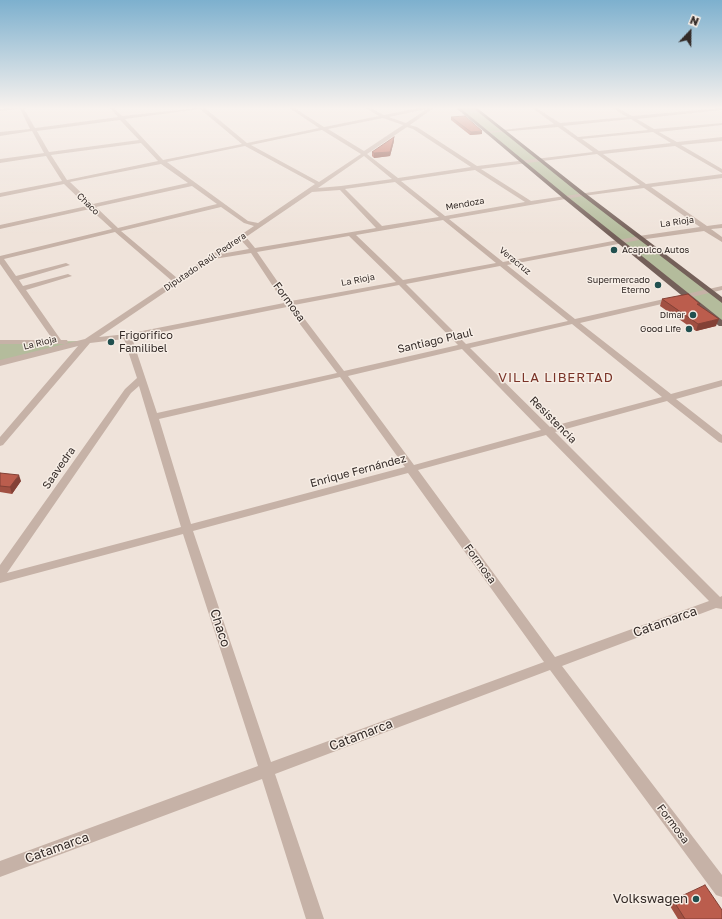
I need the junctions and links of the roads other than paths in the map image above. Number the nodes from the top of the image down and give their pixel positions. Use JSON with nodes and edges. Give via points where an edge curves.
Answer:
{"nodes":[{"id":1,"x":45,"y":150,"type":"edge"},
{"id":2,"x":77,"y":150,"type":"edge"},
{"id":3,"x":150,"y":150,"type":"edge"},
{"id":4,"x":216,"y":150,"type":"edge"},
{"id":5,"x":255,"y":150,"type":"edge"},
{"id":6,"x":359,"y":150,"type":"edge"},
{"id":7,"x":369,"y":150,"type":"edge"},
{"id":8,"x":449,"y":150,"type":"edge"},
{"id":9,"x":508,"y":150,"type":"edge"},
{"id":10,"x":528,"y":150,"type":"edge"},
{"id":11,"x":595,"y":150,"type":"edge"},
{"id":12,"x":626,"y":150,"type":"edge"},
{"id":13,"x":687,"y":150,"type":"edge"},
{"id":14,"x":364,"y":153,"type":"junction"},
{"id":15,"x":599,"y":153,"type":"junction"},
{"id":16,"x":47,"y":154,"type":"junction"},
{"id":17,"x":539,"y":159,"type":"junction"},
{"id":18,"x":0,"y":161,"type":"edge"},
{"id":19,"x":161,"y":161,"type":"junction"},
{"id":20,"x":521,"y":161,"type":"junction"},
{"id":21,"x":475,"y":167,"type":"junction"},
{"id":22,"x":722,"y":171,"type":"edge"},
{"id":23,"x":722,"y":176,"type":"edge"},
{"id":24,"x":396,"y":180,"type":"junction"},
{"id":25,"x":65,"y":181,"type":"junction"},
{"id":26,"x":193,"y":184,"type":"junction"},
{"id":27,"x":319,"y":184,"type":"junction"},
{"id":28,"x":646,"y":186,"type":"junction"},
{"id":29,"x":341,"y":188,"type":"junction"},
{"id":30,"x":311,"y":190,"type":"junction"},
{"id":31,"x":583,"y":194,"type":"junction"},
{"id":32,"x":0,"y":195,"type":"edge"},
{"id":33,"x":566,"y":198,"type":"junction"},
{"id":34,"x":530,"y":203,"type":"junction"},
{"id":35,"x":222,"y":204,"type":"junction"},
{"id":36,"x":90,"y":207,"type":"junction"},
{"id":37,"x":445,"y":218,"type":"junction"},
{"id":38,"x":258,"y":225,"type":"junction"},
{"id":39,"x":722,"y":226,"type":"edge"},
{"id":40,"x":0,"y":227,"type":"edge"},
{"id":41,"x":380,"y":228,"type":"junction"},
{"id":42,"x":705,"y":228,"type":"junction"},
{"id":43,"x":116,"y":230,"type":"junction"},
{"id":44,"x":350,"y":233,"type":"junction"},
{"id":45,"x":241,"y":237,"type":"junction"},
{"id":46,"x":639,"y":238,"type":"junction"},
{"id":47,"x":722,"y":240,"type":"edge"},
{"id":48,"x":620,"y":242,"type":"junction"},
{"id":49,"x":253,"y":251,"type":"junction"},
{"id":50,"x":213,"y":257,"type":"junction"},
{"id":51,"x":0,"y":258,"type":"edge"},
{"id":52,"x":503,"y":264,"type":"junction"},
{"id":53,"x":66,"y":265,"type":"dead end"},
{"id":54,"x":68,"y":276,"type":"dead end"},
{"id":55,"x":15,"y":279,"type":"junction"},
{"id":56,"x":177,"y":281,"type":"junction"},
{"id":57,"x":401,"y":282,"type":"junction"},
{"id":58,"x":722,"y":288,"type":"edge"},
{"id":59,"x":21,"y":289,"type":"junction"},
{"id":60,"x":708,"y":291,"type":"junction"},
{"id":61,"x":687,"y":295,"type":"junction"},
{"id":62,"x":722,"y":301,"type":"edge"},
{"id":63,"x":289,"y":304,"type":"junction"},
{"id":64,"x":574,"y":321,"type":"junction"},
{"id":65,"x":722,"y":324,"type":"edge"},
{"id":66,"x":128,"y":336,"type":"junction"},
{"id":67,"x":0,"y":342,"type":"edge"},
{"id":68,"x":59,"y":342,"type":"junction"},
{"id":69,"x":88,"y":342,"type":"junction"},
{"id":70,"x":464,"y":346,"type":"junction"},
{"id":71,"x":0,"y":363,"type":"edge"},
{"id":72,"x":342,"y":374,"type":"junction"},
{"id":73,"x":141,"y":379,"type":"junction"},
{"id":74,"x":722,"y":383,"type":"edge"},
{"id":75,"x":669,"y":398,"type":"junction"},
{"id":76,"x":154,"y":417,"type":"junction"},
{"id":77,"x":547,"y":431,"type":"junction"},
{"id":78,"x":722,"y":440,"type":"edge"},
{"id":79,"x":0,"y":443,"type":"edge"},
{"id":80,"x":411,"y":469,"type":"junction"},
{"id":81,"x":187,"y":529,"type":"junction"},
{"id":82,"x":0,"y":574,"type":"edge"},
{"id":83,"x":0,"y":579,"type":"edge"},
{"id":84,"x":720,"y":603,"type":"edge"},
{"id":85,"x":552,"y":663,"type":"junction"},
{"id":86,"x":267,"y":770,"type":"junction"},
{"id":87,"x":0,"y":869,"type":"edge"},
{"id":88,"x":722,"y":889,"type":"edge"},
{"id":89,"x":315,"y":919,"type":"edge"}],
"edges":[{"from":1,"to":16,"type":"street","name":"Chaco"},
{"from":2,"to":16,"type":"street"},
{"from":3,"to":19,"type":"street"},
{"from":4,"to":19,"type":"street"},
{"from":5,"to":27,"type":"street"},
{"from":6,"to":14,"type":"street","name":"Veracruz"},
{"from":7,"to":14,"type":"street","name":"Diputado Raúl Pedrera"},
{"from":8,"to":21,"type":"street"},
{"from":9,"to":20,"type":"main road"},
{"from":10,"to":17,"type":"main road"},
{"from":11,"to":15,"type":"street"},
{"from":12,"to":15,"type":"street"},
{"from":13,"to":22,"type":"street"},
{"from":14,"to":24,"type":"street","name":"Veracruz"},
{"from":14,"to":27,"type":"street","name":"Diputado Raúl Pedrera"},
{"from":15,"to":17,"type":"street"},
{"from":15,"to":28,"type":"street"},
{"from":16,"to":18,"type":"street"},
{"from":16,"to":25,"type":"street","name":"Chaco"},
{"from":17,"to":20,"type":"street"},
{"from":17,"to":31,"type":"main road"},
{"from":19,"to":25,"type":"street"},
{"from":19,"to":26,"type":"street"},
{"from":20,"to":21,"type":"street"},
{"from":20,"to":33,"type":"main road"},
{"from":21,"to":24,"type":"street"},
{"from":21,"to":34,"type":"street"},
{"from":23,"to":28,"type":"street","name":"Mendoza"},
{"from":24,"to":29,"type":"street"},
{"from":24,"to":37,"type":"street","name":"Veracruz"},
{"from":25,"to":32,"type":"street"},
{"from":25,"to":36,"type":"street","name":"Chaco"},
{"from":26,"to":35,"type":"street"},
{"from":26,"to":36,"type":"street"},
{"from":27,"to":30,"type":"street","name":"Diputado Raúl Pedrera"},
{"from":28,"to":31,"type":"street","name":"Mendoza"},
{"from":28,"to":42,"type":"street"},
{"from":29,"to":30,"type":"street"},
{"from":29,"to":41,"type":"street"},
{"from":30,"to":38,"type":"street","name":"Diputado Raúl Pedrera"},
{"from":31,"to":33,"type":"street","name":"Mendoza"},
{"from":31,"to":46,"type":"main road"},
{"from":33,"to":34,"type":"street","name":"Mendoza"},
{"from":33,"to":48,"type":"main road"},
{"from":34,"to":37,"type":"street","name":"Mendoza"},
{"from":35,"to":38,"type":"street","via":[[246,222]]},
{"from":35,"to":43,"type":"street"},
{"from":36,"to":40,"type":"street"},
{"from":36,"to":43,"type":"street","name":"Chaco"},
{"from":37,"to":41,"type":"street","name":"Mendoza"},
{"from":37,"to":52,"type":"street","name":"Veracruz"},
{"from":38,"to":45,"type":"street","name":"Diputado Raúl Pedrera"},
{"from":39,"to":42,"type":"street","name":"La Rioja"},
{"from":41,"to":44,"type":"street","name":"Mendoza"},
{"from":42,"to":46,"type":"street","name":"La Rioja"},
{"from":42,"to":47,"type":"street"},
{"from":43,"to":51,"type":"street"},
{"from":43,"to":56,"type":"street","name":"Chaco"},
{"from":44,"to":49,"type":"street","name":"Mendoza"},
{"from":44,"to":57,"type":"street","name":"Resistencia"},
{"from":45,"to":49,"type":"street","name":"Formosa"},
{"from":45,"to":50,"type":"street","name":"Diputado Raúl Pedrera"},
{"from":46,"to":48,"type":"street","name":"La Rioja"},
{"from":46,"to":60,"type":"main road"},
{"from":48,"to":52,"type":"street","name":"La Rioja"},
{"from":48,"to":61,"type":"main road"},
{"from":49,"to":50,"type":"street","name":"Mendoza"},
{"from":49,"to":63,"type":"street","name":"Formosa"},
{"from":50,"to":56,"type":"street","name":"Diputado Raúl Pedrera"},
{"from":51,"to":55,"type":"street"},
{"from":52,"to":57,"type":"street","name":"La Rioja"},
{"from":52,"to":64,"type":"street","name":"Veracruz"},
{"from":53,"to":55,"type":"street"},
{"from":54,"to":59,"type":"street"},
{"from":55,"to":59,"type":"street"},
{"from":56,"to":69,"type":"street","name":"Diputado Raúl Pedrera"},
{"from":57,"to":63,"type":"street","name":"La Rioja"},
{"from":57,"to":70,"type":"street","name":"Resistencia"},
{"from":58,"to":60,"type":"street","name":"Santiago Plaul"},
{"from":59,"to":68,"type":"street"},
{"from":60,"to":61,"type":"street","name":"Santiago Plaul"},
{"from":60,"to":62,"type":"main road"},
{"from":61,"to":64,"type":"street","name":"Santiago Plaul"},
{"from":61,"to":65,"type":"main road"},
{"from":63,"to":66,"type":"street","name":"La Rioja"},
{"from":63,"to":72,"type":"street","name":"Formosa"},
{"from":64,"to":70,"type":"street","name":"Santiago Plaul"},
{"from":64,"to":75,"type":"street","name":"Veracruz"},
{"from":66,"to":69,"type":"street","name":"La Rioja"},
{"from":66,"to":73,"type":"street","name":"Chaco"},
{"from":67,"to":68,"type":"street"},
{"from":68,"to":69,"type":"street"},
{"from":69,"to":71,"type":"street","name":"La Rioja"},
{"from":69,"to":79,"type":"street","name":"Diputado Raúl Pedrera"},
{"from":70,"to":72,"type":"street","name":"Santiago Plaul"},
{"from":70,"to":77,"type":"street","name":"Resistencia"},
{"from":72,"to":76,"type":"street","name":"Santiago Plaul"},
{"from":72,"to":80,"type":"street","name":"Formosa"},
{"from":73,"to":76,"type":"street","name":"Chaco"},
{"from":73,"to":82,"type":"street","name":"Saavedra","via":[[128,391]]},
{"from":74,"to":75,"type":"street","name":"Enrique Fernández"},
{"from":75,"to":77,"type":"street","name":"Enrique Fernández"},
{"from":75,"to":78,"type":"street","name":"Veracruz"},
{"from":76,"to":81,"type":"street","name":"Chaco"},
{"from":77,"to":80,"type":"street","name":"Enrique Fernández"},
{"from":77,"to":84,"type":"street","name":"Resistencia"},
{"from":80,"to":81,"type":"street","name":"Enrique Fernández"},
{"from":80,"to":85,"type":"street","name":"Formosa"},
{"from":81,"to":83,"type":"street","name":"Enrique Fernández"},
{"from":81,"to":86,"type":"street","name":"Chaco"},
{"from":84,"to":85,"type":"street","name":"Catamarca"},
{"from":85,"to":86,"type":"street","name":"Catamarca"},
{"from":85,"to":88,"type":"street","name":"Formosa"},
{"from":86,"to":87,"type":"street","name":"Catamarca"},
{"from":86,"to":89,"type":"street","name":"Chaco"}]}
